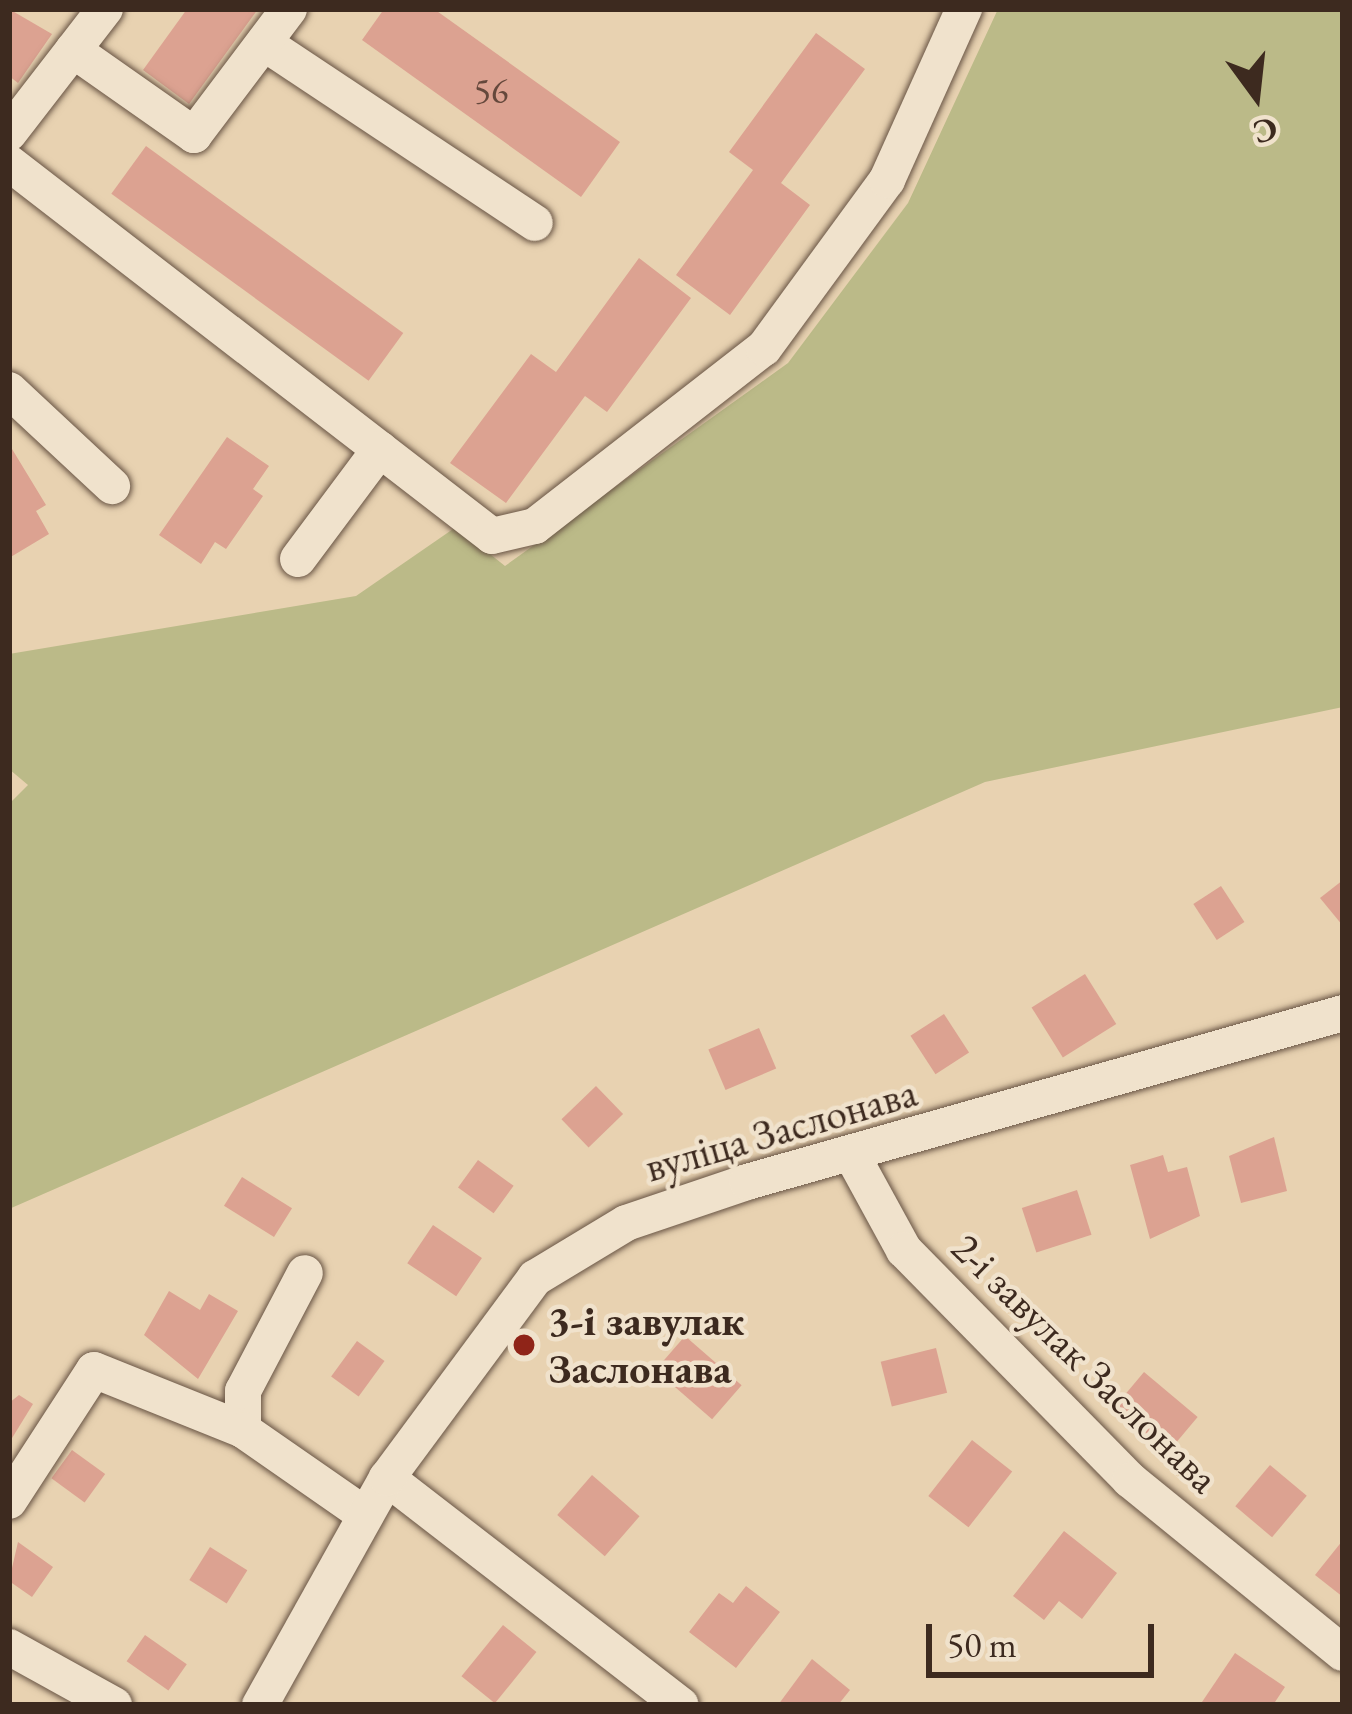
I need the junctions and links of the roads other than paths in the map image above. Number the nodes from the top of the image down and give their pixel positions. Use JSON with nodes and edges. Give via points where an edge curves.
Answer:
{"nodes":[{"id":1,"x":105,"y":9,"type":"edge"},
{"id":2,"x":289,"y":9,"type":"edge"},
{"id":3,"x":964,"y":9,"type":"edge"},
{"id":4,"x":264,"y":43,"type":"junction"},
{"id":5,"x":73,"y":50,"type":"junction"},
{"id":6,"x":10,"y":138,"type":"edge"},
{"id":7,"x":535,"y":223,"type":"dead end"},
{"id":8,"x":9,"y":390,"type":"edge"},
{"id":9,"x":380,"y":449,"type":"junction"},
{"id":10,"x":112,"y":486,"type":"dead end"},
{"id":11,"x":298,"y":559,"type":"dead end"},
{"id":12,"x":1343,"y":1013,"type":"edge"},
{"id":13,"x":854,"y":1156,"type":"junction"},
{"id":14,"x":305,"y":1274,"type":"dead end"},
{"id":15,"x":243,"y":1430,"type":"junction"},
{"id":16,"x":386,"y":1478,"type":"junction"},
{"id":17,"x":9,"y":1501,"type":"edge"},
{"id":18,"x":364,"y":1514,"type":"junction"},
{"id":19,"x":9,"y":1647,"type":"edge"},
{"id":20,"x":1343,"y":1652,"type":"edge"},
{"id":21,"x":114,"y":1705,"type":"edge"},
{"id":22,"x":260,"y":1705,"type":"edge"},
{"id":23,"x":681,"y":1705,"type":"edge"}],
"edges":[{"from":1,"to":5,"type":"street"},
{"from":2,"to":4,"type":"street"},
{"from":3,"to":9,"type":"street","via":[[887,180],[764,348],[535,526],[492,536]]},
{"from":4,"to":5,"type":"street","via":[[194,135]]},
{"from":4,"to":7,"type":"street"},
{"from":5,"to":6,"type":"street"},
{"from":6,"to":9,"type":"street"},
{"from":8,"to":10,"type":"street"},
{"from":9,"to":11,"type":"street"},
{"from":12,"to":13,"type":"street","name":"вуліца Заслонава"},
{"from":13,"to":16,"type":"street","name":"вуліца Заслонава","via":[[626,1223],[535,1278]]},
{"from":13,"to":20,"type":"street","name":"2-і завулак Заслонава","via":[[904,1250],[1114,1464]]},
{"from":14,"to":15,"type":"street","via":[[243,1391]]},
{"from":15,"to":17,"type":"street","via":[[94,1370]]},
{"from":15,"to":18,"type":"street"},
{"from":16,"to":18,"type":"street","name":"вуліца Заслонава"},
{"from":16,"to":23,"type":"street"},
{"from":18,"to":22,"type":"street","name":"вуліца Заслонава"},
{"from":19,"to":21,"type":"street"}]}
